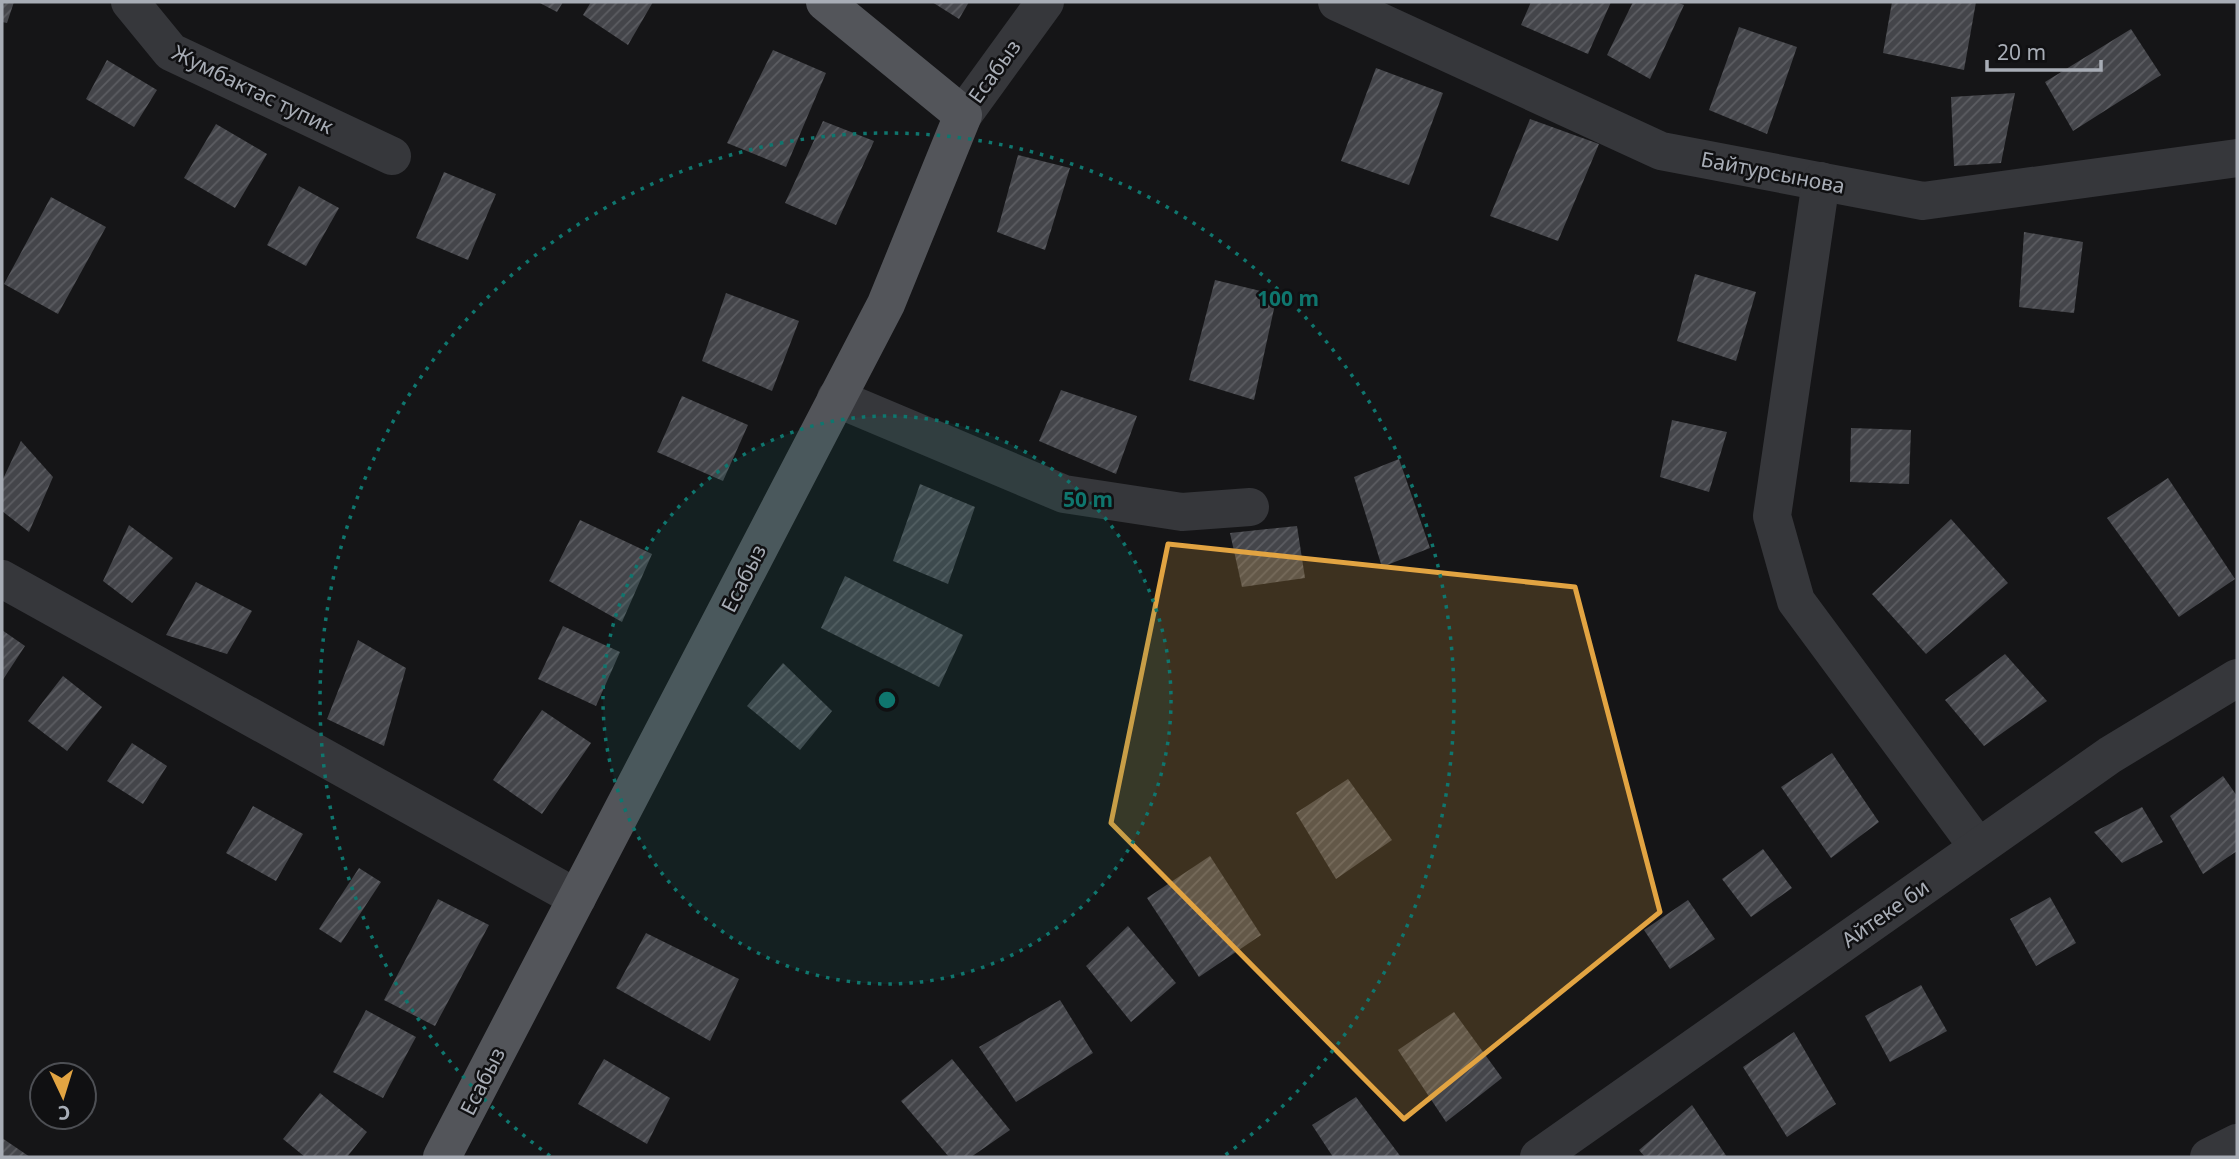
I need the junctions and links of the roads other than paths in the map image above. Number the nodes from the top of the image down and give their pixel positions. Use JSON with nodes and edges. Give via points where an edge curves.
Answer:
{"nodes":[{"id":1,"x":130,"y":2,"type":"edge"},
{"id":2,"x":825,"y":2,"type":"edge"},
{"id":3,"x":1045,"y":2,"type":"edge"},
{"id":4,"x":1337,"y":2,"type":"edge"},
{"id":5,"x":963,"y":115,"type":"junction"},
{"id":6,"x":392,"y":156,"type":"dead end"},
{"id":7,"x":2237,"y":158,"type":"edge"},
{"id":8,"x":1821,"y":181,"type":"junction"},
{"id":9,"x":836,"y":398,"type":"junction"},
{"id":10,"x":1250,"y":508,"type":"dead end"},
{"id":11,"x":2,"y":579,"type":"edge"},
{"id":12,"x":2237,"y":678,"type":"edge"},
{"id":13,"x":1978,"y":847,"type":"junction"},
{"id":14,"x":577,"y":898,"type":"junction"},
{"id":15,"x":2237,"y":1143,"type":"edge"},
{"id":16,"x":442,"y":1157,"type":"edge"},
{"id":17,"x":1539,"y":1157,"type":"edge"},
{"id":18,"x":2209,"y":1157,"type":"edge"}],
"edges":[{"from":1,"to":6,"type":"street","name":"Жумбактас тупик","via":[[171,51]]},
{"from":2,"to":5,"type":"main road"},
{"from":3,"to":5,"type":"street","name":"Есабыз"},
{"from":4,"to":8,"type":"street","name":"Байтурсынова","via":[[1661,151]]},
{"from":5,"to":9,"type":"main road","name":"Есабыз","via":[[886,304]]},
{"from":7,"to":8,"type":"street","name":"Байтурсынова","via":[[1923,201]]},
{"from":8,"to":13,"type":"street","via":[[1772,516],[1796,601]]},
{"from":9,"to":10,"type":"street","via":[[1064,494],[1182,512]]},
{"from":9,"to":14,"type":"main road","name":"Есабыз"},
{"from":11,"to":14,"type":"street"},
{"from":12,"to":13,"type":"street","name":"Айтеке би","via":[[2110,755]]},
{"from":13,"to":17,"type":"street","name":"Айтеке би"},
{"from":14,"to":16,"type":"main road","name":"Есабыз"},
{"from":15,"to":18,"type":"street"}]}
